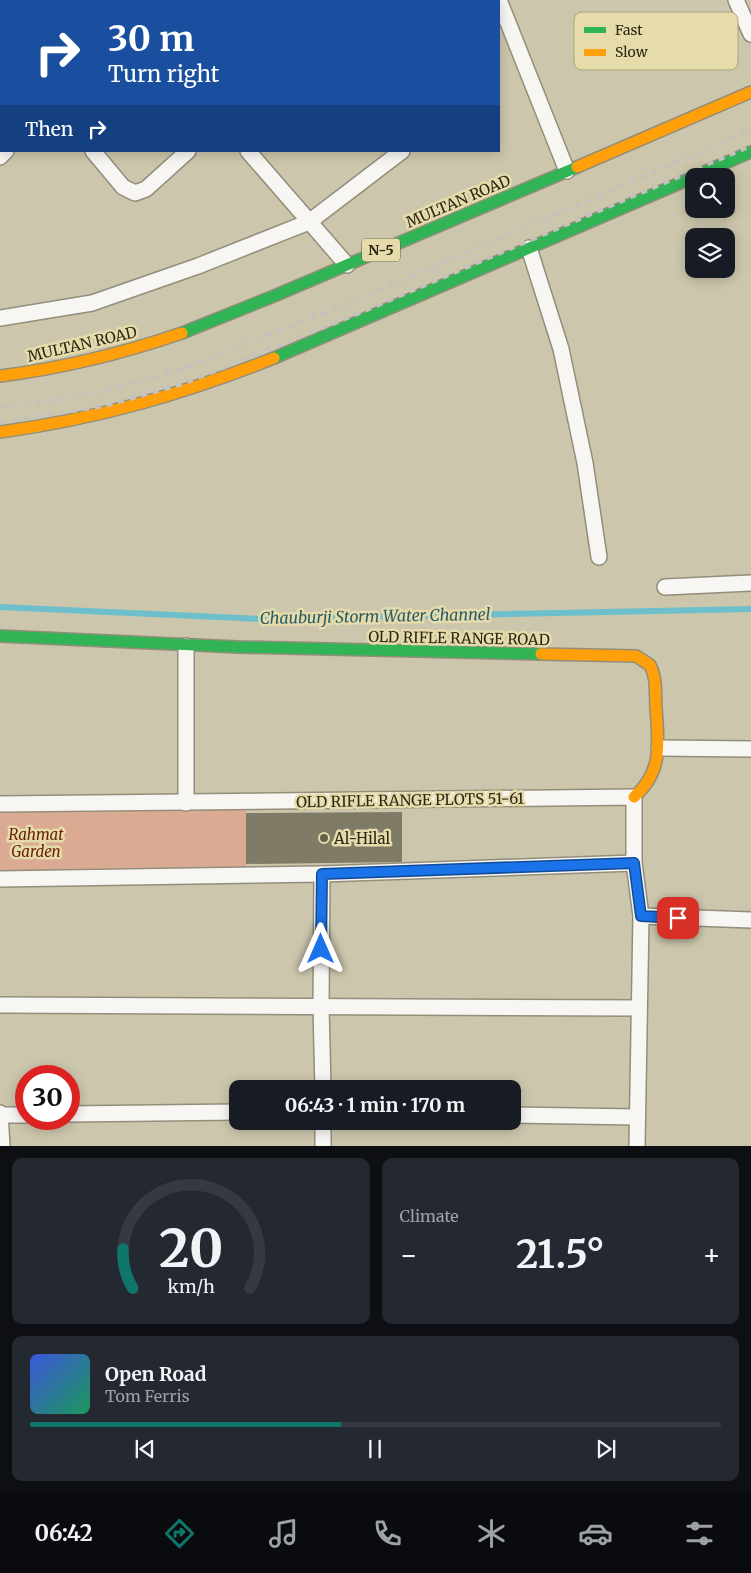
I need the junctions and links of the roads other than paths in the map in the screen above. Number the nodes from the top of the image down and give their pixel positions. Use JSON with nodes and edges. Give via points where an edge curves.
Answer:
{"nodes":[{"id":1,"x":736,"y":0,"type":"edge"},
{"id":2,"x":500,"y":2,"type":"edge"},
{"id":3,"x":751,"y":34,"type":"edge"},
{"id":4,"x":751,"y":92,"type":"edge"},
{"id":5,"x":93,"y":152,"type":"edge"},
{"id":6,"x":187,"y":152,"type":"edge"},
{"id":7,"x":249,"y":152,"type":"edge"},
{"id":8,"x":401,"y":152,"type":"edge"},
{"id":9,"x":751,"y":152,"type":"edge"},
{"id":10,"x":715,"y":168,"type":"edge"},
{"id":11,"x":568,"y":171,"type":"junction"},
{"id":12,"x":685,"y":181,"type":"edge"},
{"id":13,"x":309,"y":222,"type":"junction"},
{"id":14,"x":528,"y":248,"type":"junction"},
{"id":15,"x":347,"y":265,"type":"junction"},
{"id":16,"x":0,"y":318,"type":"edge"},
{"id":17,"x":0,"y":376,"type":"edge"},
{"id":18,"x":0,"y":432,"type":"edge"},
{"id":19,"x":599,"y":557,"type":"dead end"},
{"id":20,"x":751,"y":583,"type":"edge"},
{"id":21,"x":665,"y":587,"type":"dead end"},
{"id":22,"x":0,"y":636,"type":"edge"},
{"id":23,"x":186,"y":646,"type":"junction"},
{"id":24,"x":659,"y":748,"type":"junction"},
{"id":25,"x":751,"y":749,"type":"edge"},
{"id":26,"x":634,"y":797,"type":"junction"},
{"id":27,"x":186,"y":803,"type":"junction"},
{"id":28,"x":0,"y":804,"type":"edge"},
{"id":29,"x":634,"y":863,"type":"junction"},
{"id":30,"x":322,"y":874,"type":"junction"},
{"id":31,"x":0,"y":879,"type":"edge"},
{"id":32,"x":641,"y":916,"type":"junction"},
{"id":33,"x":751,"y":920,"type":"edge"},
{"id":34,"x":0,"y":1005,"type":"edge"},
{"id":35,"x":321,"y":1006,"type":"junction"},
{"id":36,"x":638,"y":1008,"type":"junction"},
{"id":37,"x":322,"y":1080,"type":"edge"},
{"id":38,"x":229,"y":1112,"type":"edge"},
{"id":39,"x":0,"y":1114,"type":"edge"},
{"id":40,"x":80,"y":1114,"type":"edge"},
{"id":41,"x":15,"y":1115,"type":"edge"},
{"id":42,"x":521,"y":1115,"type":"edge"},
{"id":43,"x":637,"y":1117,"type":"junction"},
{"id":44,"x":323,"y":1130,"type":"edge"},
{"id":45,"x":2,"y":1146,"type":"edge"},
{"id":46,"x":323,"y":1146,"type":"edge"},
{"id":47,"x":637,"y":1146,"type":"edge"}],
"edges":[{"from":1,"to":3,"type":"street"},
{"from":2,"to":11,"type":"street"},
{"from":4,"to":11,"type":"main road","name":"MULTAN ROAD","number":"N-5"},
{"from":5,"to":6,"type":"street","via":[[123,187],[135,193],[146,188]]},
{"from":7,"to":13,"type":"street"},
{"from":8,"to":13,"type":"street"},
{"from":9,"to":10,"type":"main road"},
{"from":11,"to":15,"type":"main road","name":"MULTAN ROAD","number":"N-5"},
{"from":12,"to":14,"type":"main road"},
{"from":13,"to":15,"type":"street"},
{"from":13,"to":16,"type":"street","via":[[92,303]]},
{"from":14,"to":18,"type":"main road","via":[[285,355],[171,396],[95,416]]},
{"from":14,"to":19,"type":"street","via":[[561,349],[585,463]]},
{"from":15,"to":17,"type":"main road","name":"MULTAN ROAD","number":"N-5","via":[[233,314],[146,344],[63,367]]},
{"from":20,"to":21,"type":"street"},
{"from":22,"to":23,"type":"main road","name":"OLD RIFLE RANGE ROAD"},
{"from":23,"to":24,"type":"main road","name":"OLD RIFLE RANGE ROAD","via":[[636,656],[646,660],[655,676]]},
{"from":23,"to":27,"type":"street"},
{"from":24,"to":25,"type":"street"},
{"from":24,"to":26,"type":"main road","via":[[649,783]]},
{"from":26,"to":27,"type":"street","name":"OLD RIFLE RANGE PLOTS 51-61"},
{"from":26,"to":29,"type":"street"},
{"from":27,"to":28,"type":"street","name":"OLD RIFLE RANGE PLOTS 51-61"},
{"from":29,"to":30,"type":"street"},
{"from":29,"to":32,"type":"street"},
{"from":30,"to":31,"type":"street"},
{"from":30,"to":35,"type":"street"},
{"from":32,"to":33,"type":"street"},
{"from":32,"to":36,"type":"street"},
{"from":34,"to":35,"type":"street"},
{"from":35,"to":36,"type":"street"},
{"from":35,"to":37,"type":"street"},
{"from":36,"to":43,"type":"street"},
{"from":38,"to":40,"type":"street"},
{"from":39,"to":41,"type":"street"},
{"from":39,"to":45,"type":"street"},
{"from":42,"to":43,"type":"street"},
{"from":43,"to":47,"type":"street"},
{"from":44,"to":46,"type":"street"}]}
